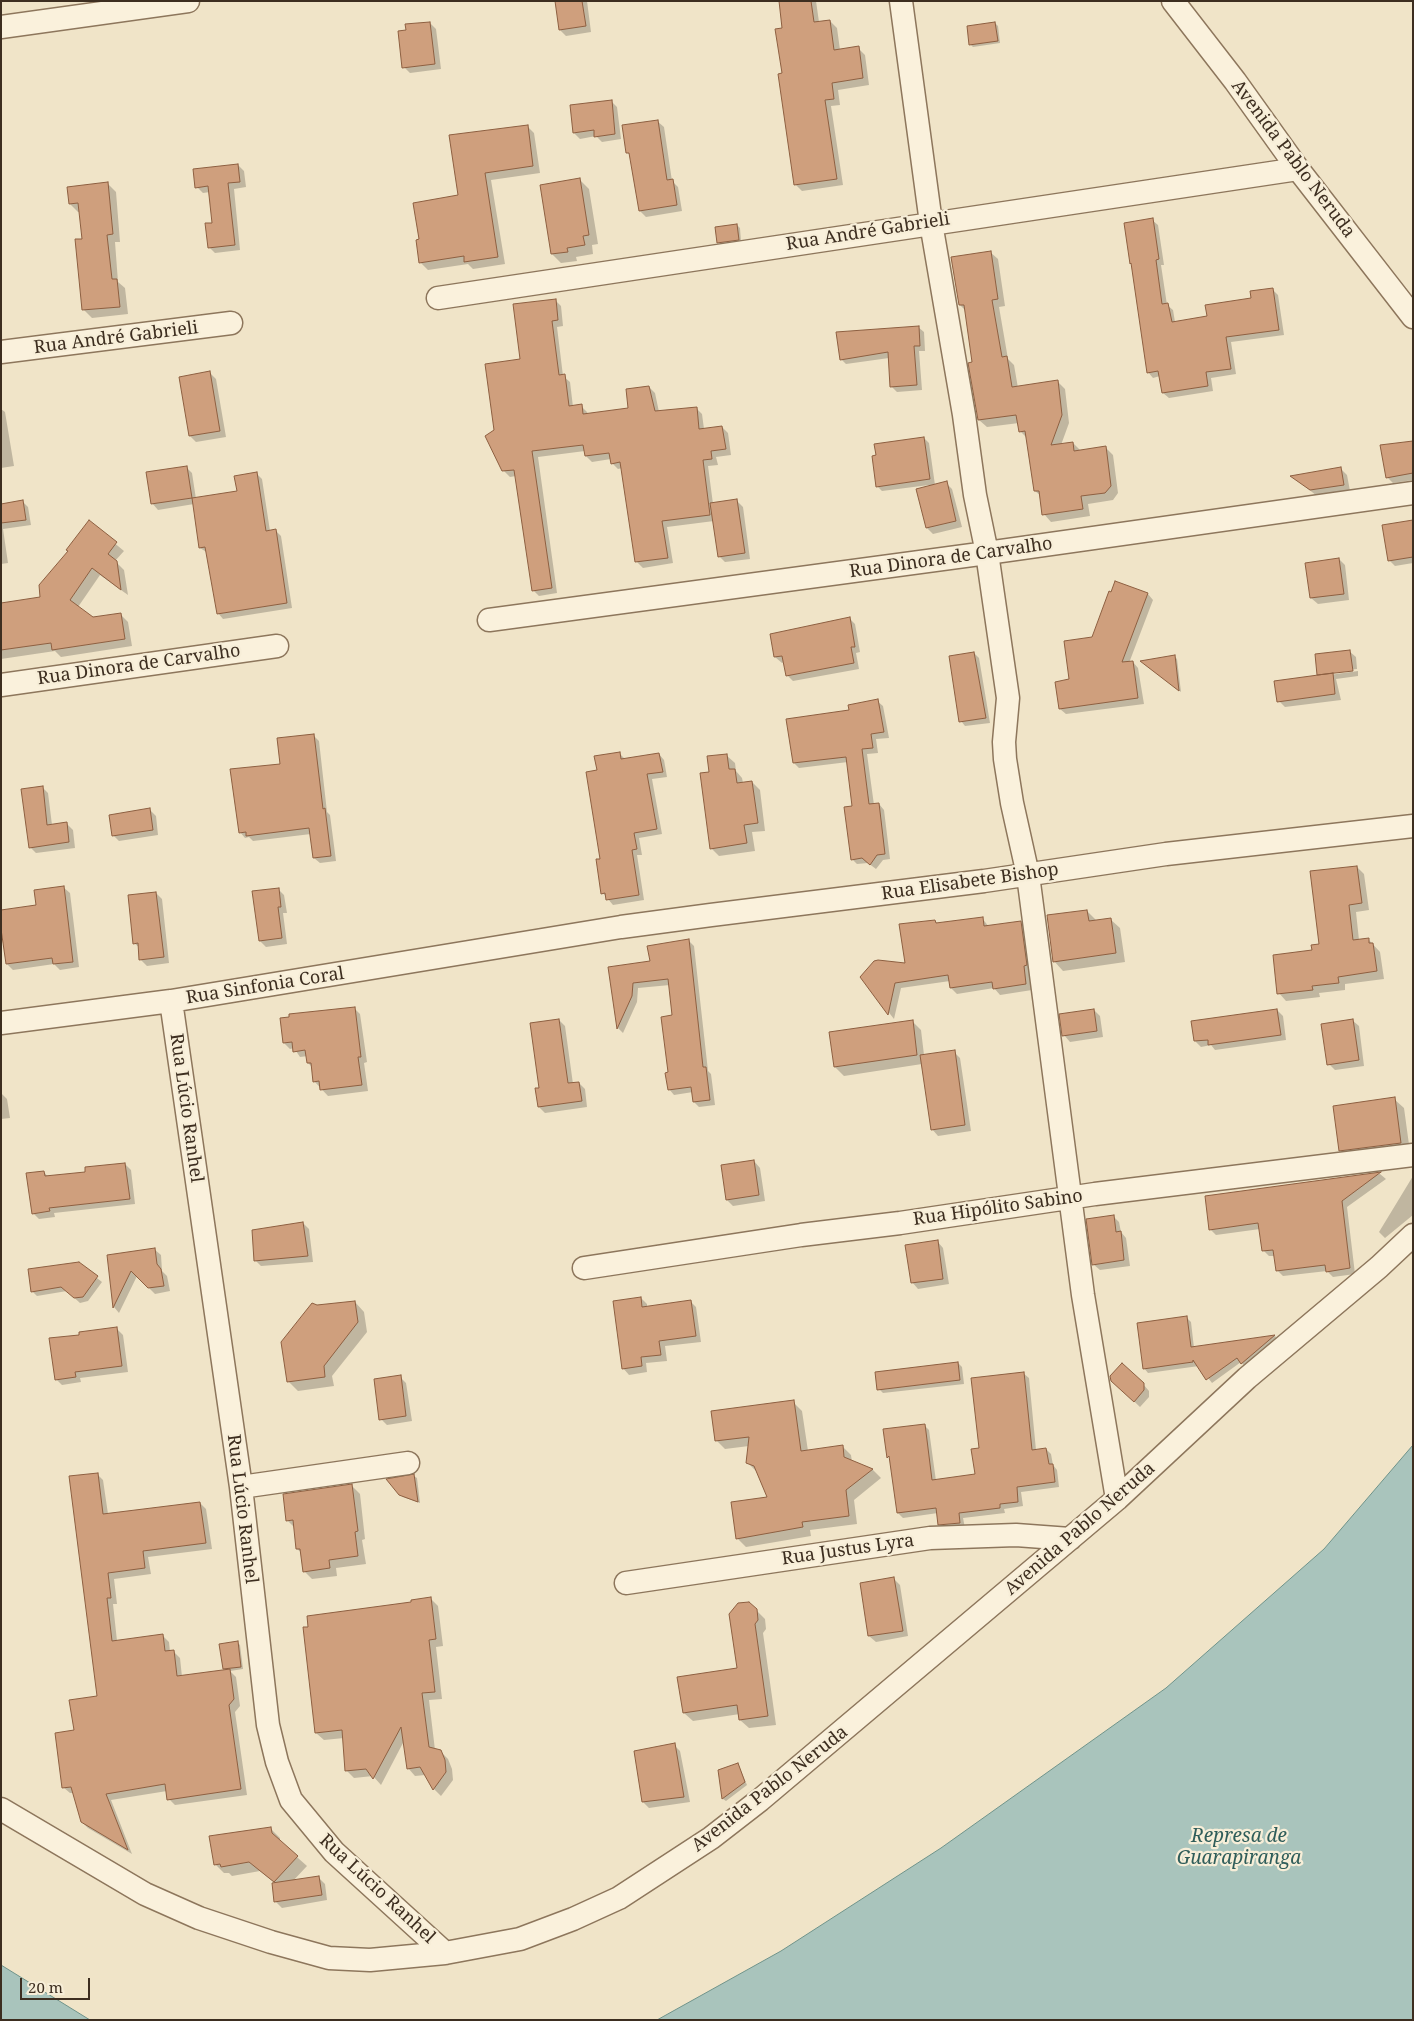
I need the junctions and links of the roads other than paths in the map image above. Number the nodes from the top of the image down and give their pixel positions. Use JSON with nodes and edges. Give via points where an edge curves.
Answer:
{"nodes":[{"id":1,"x":188,"y":1,"type":"edge"},
{"id":2,"x":901,"y":1,"type":"edge"},
{"id":3,"x":1173,"y":1,"type":"edge"},
{"id":4,"x":1,"y":27,"type":"edge"},
{"id":5,"x":1298,"y":169,"type":"junction"},
{"id":6,"x":931,"y":223,"type":"junction"},
{"id":7,"x":438,"y":298,"type":"dead end"},
{"id":8,"x":1413,"y":317,"type":"edge"},
{"id":9,"x":231,"y":323,"type":"dead end"},
{"id":10,"x":1,"y":352,"type":"edge"},
{"id":11,"x":1413,"y":493,"type":"edge"},
{"id":12,"x":987,"y":553,"type":"junction"},
{"id":13,"x":489,"y":620,"type":"dead end"},
{"id":14,"x":278,"y":646,"type":"dead end"},
{"id":15,"x":1,"y":684,"type":"edge"},
{"id":16,"x":1413,"y":826,"type":"edge"},
{"id":17,"x":1028,"y":875,"type":"junction"},
{"id":18,"x":529,"y":943,"type":"joint"},
{"id":19,"x":171,"y":1001,"type":"junction"},
{"id":20,"x":1,"y":1023,"type":"edge"},
{"id":21,"x":1413,"y":1155,"type":"edge"},
{"id":22,"x":1070,"y":1198,"type":"junction"},
{"id":23,"x":1413,"y":1235,"type":"edge"},
{"id":24,"x":584,"y":1268,"type":"dead end"},
{"id":25,"x":408,"y":1463,"type":"dead end"},
{"id":26,"x":241,"y":1487,"type":"junction"},
{"id":27,"x":1117,"y":1499,"type":"junction"},
{"id":28,"x":1070,"y":1539,"type":"junction"},
{"id":29,"x":626,"y":1583,"type":"dead end"},
{"id":30,"x":1,"y":1809,"type":"edge"},
{"id":31,"x":445,"y":1952,"type":"junction"}],
"edges":[{"from":1,"to":4,"type":"street"},
{"from":2,"to":6,"type":"street"},
{"from":3,"to":5,"type":"street","name":"Avenida Pablo Neruda"},
{"from":5,"to":6,"type":"street","name":"Rua André Gabrieli"},
{"from":5,"to":8,"type":"street","name":"Avenida Pablo Neruda"},
{"from":6,"to":7,"type":"street","name":"Rua André Gabrieli"},
{"from":6,"to":12,"type":"street"},
{"from":9,"to":10,"type":"street","name":"Rua André Gabrieli"},
{"from":11,"to":12,"type":"street","name":"Rua Dinora de Carvalho"},
{"from":12,"to":13,"type":"street","name":"Rua Dinora de Carvalho"},
{"from":12,"to":17,"type":"street","via":[[1008,698],[1005,759]]},
{"from":14,"to":15,"type":"street","name":"Rua Dinora de Carvalho"},
{"from":16,"to":17,"type":"street","name":"Rua Elisabete Bishop","via":[[1166,854]]},
{"from":17,"to":18,"type":"street","name":"Rua Elisabete Bishop","via":[[711,915]]},
{"from":17,"to":22,"type":"street"},
{"from":18,"to":19,"type":"street","name":"Rua Sinfonia Coral"},
{"from":19,"to":20,"type":"street","name":"Rua Sinfonia Coral"},
{"from":19,"to":26,"type":"street","name":"Rua Lúcio Ranhel"},
{"from":21,"to":22,"type":"street","name":"Rua Hipólito Sabino"},
{"from":22,"to":24,"type":"street","name":"Rua Hipólito Sabino"},
{"from":22,"to":27,"type":"street"},
{"from":23,"to":27,"type":"street","name":"Avenida Pablo Neruda","via":[[1247,1378]]},
{"from":25,"to":26,"type":"street"},
{"from":26,"to":31,"type":"street","name":"Rua Lúcio Ranhel","via":[[268,1725],[291,1800],[334,1852]]},
{"from":27,"to":28,"type":"street","name":"Avenida Pablo Neruda"},
{"from":28,"to":29,"type":"street","name":"Rua Justus Lyra","via":[[1016,1535],[930,1538]]},
{"from":28,"to":31,"type":"street","name":"Avenida Pablo Neruda","via":[[827,1745],[711,1838],[619,1898],[573,1919],[520,1938]]},
{"from":30,"to":31,"type":"street","name":"Avenida Pablo Neruda","via":[[145,1894],[199,1918],[271,1942],[329,1958],[370,1960]]}]}
